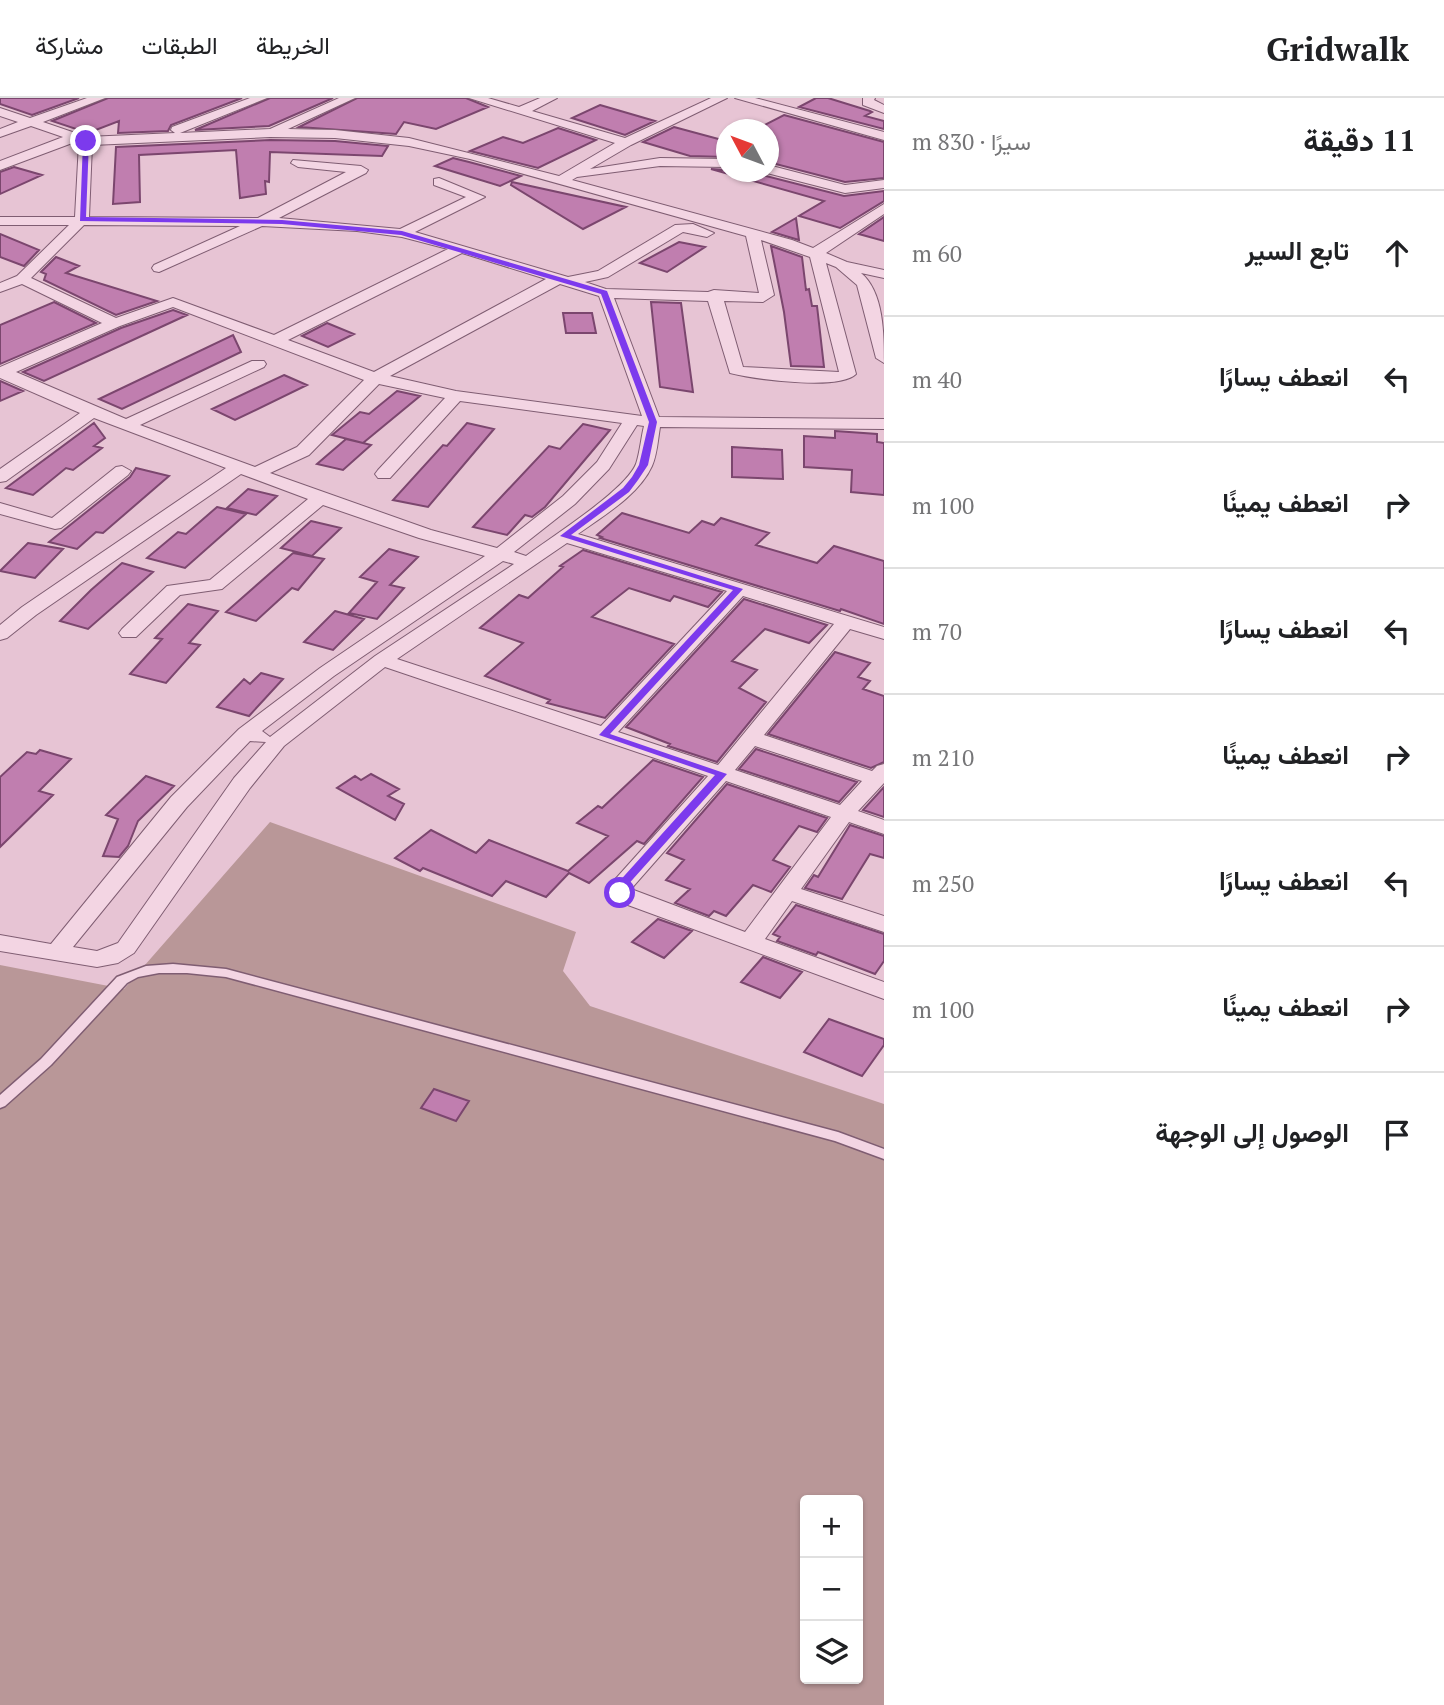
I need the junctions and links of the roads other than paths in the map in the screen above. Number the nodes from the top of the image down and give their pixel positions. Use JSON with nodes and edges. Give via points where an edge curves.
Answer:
{"nodes":[{"id":1,"x":99,"y":98,"type":"edge"},
{"id":2,"x":261,"y":98,"type":"edge"},
{"id":3,"x":349,"y":98,"type":"edge"},
{"id":4,"x":475,"y":98,"type":"edge"},
{"id":5,"x":551,"y":98,"type":"edge"},
{"id":6,"x":721,"y":98,"type":"edge"},
{"id":7,"x":741,"y":98,"type":"edge"},
{"id":8,"x":869,"y":98,"type":"edge"},
{"id":9,"x":884,"y":109,"type":"edge"},
{"id":10,"x":520,"y":111,"type":"junction"},
{"id":11,"x":0,"y":112,"type":"edge"},
{"id":12,"x":31,"y":122,"type":"junction"},
{"id":13,"x":0,"y":133,"type":"edge"},
{"id":14,"x":270,"y":133,"type":"junction"},
{"id":15,"x":161,"y":136,"type":"junction"},
{"id":16,"x":884,"y":136,"type":"edge"},
{"id":17,"x":80,"y":139,"type":"junction"},
{"id":18,"x":626,"y":142,"type":"junction"},
{"id":19,"x":298,"y":163,"type":"dead end"},
{"id":20,"x":716,"y":163,"type":"edge"},
{"id":21,"x":0,"y":166,"type":"edge"},
{"id":22,"x":779,"y":172,"type":"edge"},
{"id":23,"x":565,"y":178,"type":"junction"},
{"id":24,"x":439,"y":182,"type":"dead end"},
{"id":25,"x":884,"y":184,"type":"edge"},
{"id":26,"x":884,"y":208,"type":"edge"},
{"id":27,"x":82,"y":219,"type":"junction"},
{"id":28,"x":0,"y":221,"type":"edge"},
{"id":29,"x":260,"y":222,"type":"junction"},
{"id":30,"x":402,"y":233,"type":"junction"},
{"id":31,"x":752,"y":233,"type":"junction"},
{"id":32,"x":461,"y":248,"type":"junction"},
{"id":33,"x":756,"y":250,"type":"junction"},
{"id":34,"x":816,"y":253,"type":"junction"},
{"id":35,"x":841,"y":264,"type":"junction"},
{"id":36,"x":159,"y":268,"type":"dead end"},
{"id":37,"x":603,"y":274,"type":"junction"},
{"id":38,"x":884,"y":274,"type":"edge"},
{"id":39,"x":22,"y":279,"type":"junction"},
{"id":40,"x":565,"y":279,"type":"junction"},
{"id":41,"x":0,"y":288,"type":"edge"},
{"id":42,"x":600,"y":291,"type":"junction"},
{"id":43,"x":714,"y":294,"type":"junction"},
{"id":44,"x":115,"y":323,"type":"junction"},
{"id":45,"x":278,"y":339,"type":"junction"},
{"id":46,"x":884,"y":358,"type":"edge"},
{"id":47,"x":258,"y":364,"type":"dead end"},
{"id":48,"x":2,"y":372,"type":"edge"},
{"id":49,"x":375,"y":379,"type":"junction"},
{"id":50,"x":456,"y":396,"type":"junction"},
{"id":51,"x":92,"y":412,"type":"junction"},
{"id":52,"x":643,"y":421,"type":"junction"},
{"id":53,"x":884,"y":424,"type":"edge"},
{"id":54,"x":126,"y":425,"type":"junction"},
{"id":55,"x":249,"y":470,"type":"junction"},
{"id":56,"x":122,"y":471,"type":"dead end"},
{"id":57,"x":384,"y":474,"type":"dead end"},
{"id":58,"x":0,"y":477,"type":"edge"},
{"id":59,"x":320,"y":498,"type":"junction"},
{"id":60,"x":0,"y":508,"type":"edge"},
{"id":61,"x":564,"y":536,"type":"junction"},
{"id":62,"x":500,"y":554,"type":"junction"},
{"id":63,"x":529,"y":562,"type":"junction"},
{"id":64,"x":739,"y":589,"type":"junction"},
{"id":65,"x":846,"y":622,"type":"junction"},
{"id":66,"x":130,"y":633,"type":"dead end"},
{"id":67,"x":0,"y":634,"type":"edge"},
{"id":68,"x":884,"y":634,"type":"edge"},
{"id":69,"x":382,"y":660,"type":"junction"},
{"id":70,"x":246,"y":733,"type":"junction"},
{"id":71,"x":604,"y":735,"type":"junction"},
{"id":72,"x":752,"y":738,"type":"junction"},
{"id":73,"x":277,"y":742,"type":"junction"},
{"id":74,"x":722,"y":774,"type":"junction"},
{"id":75,"x":880,"y":774,"type":"edge"},
{"id":76,"x":844,"y":815,"type":"junction"},
{"id":77,"x":884,"y":827,"type":"edge"},
{"id":78,"x":787,"y":892,"type":"junction"},
{"id":79,"x":884,"y":924,"type":"edge"},
{"id":80,"x":750,"y":942,"type":"junction"},
{"id":81,"x":0,"y":943,"type":"edge"},
{"id":82,"x":57,"y":952,"type":"junction"},
{"id":83,"x":884,"y":991,"type":"edge"},
{"id":84,"x":0,"y":1103,"type":"edge"},
{"id":85,"x":884,"y":1154,"type":"edge"}],
"edges":[{"from":1,"to":12,"type":"street"},
{"from":2,"to":15,"type":"street"},
{"from":3,"to":14,"type":"street"},
{"from":4,"to":10,"type":"street"},
{"from":5,"to":10,"type":"street"},
{"from":6,"to":18,"type":"street"},
{"from":7,"to":16,"type":"street"},
{"from":8,"to":9,"type":"street","via":[[870,106]]},
{"from":10,"to":18,"type":"street"},
{"from":11,"to":12,"type":"street"},
{"from":12,"to":13,"type":"street"},
{"from":12,"to":17,"type":"street"},
{"from":14,"to":15,"type":"street"},
{"from":14,"to":23,"type":"street","via":[[409,142]]},
{"from":15,"to":17,"type":"street"},
{"from":17,"to":21,"type":"street"},
{"from":17,"to":27,"type":"street"},
{"from":18,"to":23,"type":"street"},
{"from":19,"to":29,"type":"street","via":[[361,170]]},
{"from":20,"to":23,"type":"street","via":[[660,162]]},
{"from":22,"to":25,"type":"street","via":[[845,189]]},
{"from":23,"to":31,"type":"street"},
{"from":24,"to":30,"type":"street","via":[[478,197]]},
{"from":26,"to":34,"type":"street"},
{"from":27,"to":28,"type":"street"},
{"from":27,"to":29,"type":"street"},
{"from":27,"to":39,"type":"street"},
{"from":29,"to":30,"type":"street"},
{"from":29,"to":36,"type":"street"},
{"from":30,"to":32,"type":"street"},
{"from":31,"to":33,"type":"street"},
{"from":31,"to":34,"type":"street"},
{"from":32,"to":40,"type":"street"},
{"from":32,"to":45,"type":"street"},
{"from":33,"to":37,"type":"street","via":[[693,228],[680,228]]},
{"from":33,"to":43,"type":"street","via":[[765,297]]},
{"from":34,"to":35,"type":"street"},
{"from":34,"to":43,"type":"street","via":[[846,375],[736,370]]},
{"from":35,"to":38,"type":"street"},
{"from":35,"to":46,"type":"street","via":[[864,283]]},
{"from":37,"to":40,"type":"street"},
{"from":37,"to":42,"type":"street"},
{"from":39,"to":41,"type":"street"},
{"from":39,"to":44,"type":"street"},
{"from":40,"to":42,"type":"street"},
{"from":40,"to":49,"type":"street"},
{"from":42,"to":43,"type":"street"},
{"from":42,"to":52,"type":"street"},
{"from":44,"to":45,"type":"street","via":[[173,302]]},
{"from":44,"to":48,"type":"street"},
{"from":45,"to":49,"type":"street"},
{"from":47,"to":54,"type":"street"},
{"from":48,"to":51,"type":"street"},
{"from":49,"to":50,"type":"street"},
{"from":49,"to":55,"type":"street","via":[[303,451]]},
{"from":50,"to":52,"type":"street"},
{"from":50,"to":57,"type":"street"},
{"from":51,"to":54,"type":"street"},
{"from":51,"to":58,"type":"street"},
{"from":52,"to":53,"type":"street"},
{"from":52,"to":61,"type":"street","via":[[644,465],[626,490]]},
{"from":52,"to":62,"type":"street","via":[[569,500]]},
{"from":54,"to":55,"type":"street"},
{"from":55,"to":59,"type":"street"},
{"from":55,"to":67,"type":"street"},
{"from":56,"to":60,"type":"street","via":[[55,524]]},
{"from":59,"to":62,"type":"street"},
{"from":59,"to":66,"type":"street","via":[[215,584],[174,590]]},
{"from":61,"to":63,"type":"street"},
{"from":61,"to":64,"type":"street"},
{"from":62,"to":63,"type":"street"},
{"from":62,"to":70,"type":"street","via":[[327,671]]},
{"from":63,"to":69,"type":"street"},
{"from":64,"to":65,"type":"street"},
{"from":64,"to":71,"type":"street"},
{"from":65,"to":68,"type":"street"},
{"from":65,"to":72,"type":"street"},
{"from":69,"to":71,"type":"street"},
{"from":69,"to":73,"type":"street"},
{"from":70,"to":73,"type":"street"},
{"from":70,"to":82,"type":"street","via":[[179,802]]},
{"from":71,"to":74,"type":"street"},
{"from":72,"to":74,"type":"street"},
{"from":72,"to":75,"type":"street"},
{"from":73,"to":82,"type":"street","via":[[242,783],[126,948],[97,959]]},
{"from":74,"to":76,"type":"street"},
{"from":74,"to":80,"type":"street","via":[[618,890]]},
{"from":75,"to":76,"type":"street"},
{"from":76,"to":77,"type":"street"},
{"from":76,"to":78,"type":"street"},
{"from":78,"to":79,"type":"street"},
{"from":78,"to":80,"type":"street"},
{"from":80,"to":83,"type":"street"},
{"from":81,"to":82,"type":"street"},
{"from":84,"to":85,"type":"lane","via":[[132,973],[198,969],[587,1069],[838,1137]]}]}
